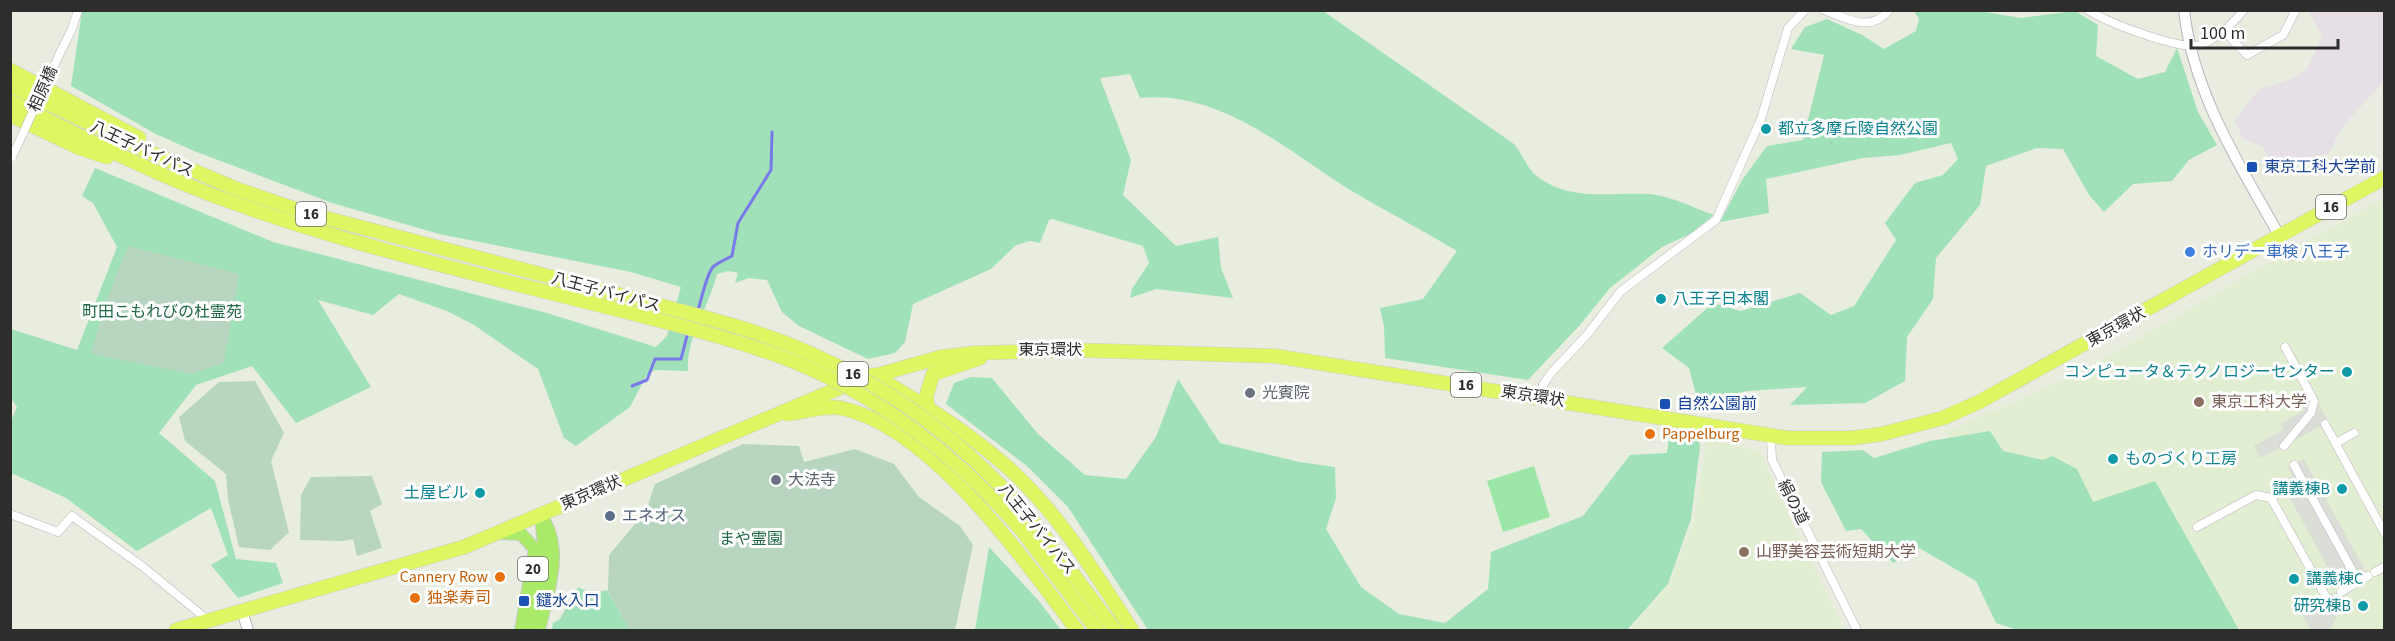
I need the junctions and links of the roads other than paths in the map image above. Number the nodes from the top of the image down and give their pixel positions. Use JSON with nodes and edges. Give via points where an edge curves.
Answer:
{"nodes":[{"id":1,"x":78,"y":10,"type":"edge"},
{"id":2,"x":1805,"y":10,"type":"edge"},
{"id":3,"x":1824,"y":10,"type":"edge"},
{"id":4,"x":1890,"y":10,"type":"edge"},
{"id":5,"x":2088,"y":10,"type":"edge"},
{"id":6,"x":2184,"y":10,"type":"edge"},
{"id":7,"x":2244,"y":10,"type":"edge"},
{"id":8,"x":2296,"y":10,"type":"edge"},
{"id":9,"x":2225,"y":32,"type":"junction"},
{"id":10,"x":2189,"y":45,"type":"junction"},
{"id":11,"x":10,"y":70,"type":"edge"},
{"id":12,"x":10,"y":85,"type":"edge"},
{"id":13,"x":10,"y":102,"type":"edge"},
{"id":14,"x":10,"y":115,"type":"edge"},
{"id":15,"x":11,"y":159,"type":"edge"},
{"id":16,"x":2385,"y":178,"type":"edge"},
{"id":17,"x":194,"y":188,"type":"junction"},
{"id":18,"x":310,"y":214,"type":"junction"},
{"id":19,"x":2279,"y":235,"type":"junction"},
{"id":20,"x":2290,"y":256,"type":"dead end"},
{"id":21,"x":2285,"y":347,"type":"dead end"},
{"id":22,"x":1002,"y":351,"type":"junction"},
{"id":23,"x":873,"y":375,"type":"junction"},
{"id":24,"x":856,"y":381,"type":"junction"},
{"id":25,"x":1539,"y":397,"type":"junction"},
{"id":26,"x":928,"y":408,"type":"junction"},
{"id":27,"x":776,"y":415,"type":"junction"},
{"id":28,"x":877,"y":422,"type":"junction"},
{"id":29,"x":2325,"y":424,"type":"dead end"},
{"id":30,"x":2353,"y":434,"type":"dead end"},
{"id":31,"x":1771,"y":437,"type":"junction"},
{"id":32,"x":2338,"y":442,"type":"junction"},
{"id":33,"x":2284,"y":446,"type":"dead end"},
{"id":34,"x":2294,"y":465,"type":"dead end"},
{"id":35,"x":2302,"y":480,"type":"junction"},
{"id":36,"x":2285,"y":489,"type":"dead end"},
{"id":37,"x":10,"y":514,"type":"edge"},
{"id":38,"x":540,"y":516,"type":"junction"},
{"id":39,"x":2197,"y":528,"type":"dead end"},
{"id":40,"x":2385,"y":532,"type":"edge"},
{"id":41,"x":499,"y":533,"type":"junction"},
{"id":42,"x":2385,"y":567,"type":"edge"},
{"id":43,"x":2358,"y":581,"type":"junction"},
{"id":44,"x":242,"y":611,"type":"junction"},
{"id":45,"x":209,"y":621,"type":"junction"},
{"id":46,"x":176,"y":630,"type":"edge"},
{"id":47,"x":248,"y":630,"type":"edge"},
{"id":48,"x":521,"y":630,"type":"edge"},
{"id":49,"x":530,"y":630,"type":"edge"},
{"id":50,"x":539,"y":630,"type":"edge"},
{"id":51,"x":1077,"y":630,"type":"edge"},
{"id":52,"x":1097,"y":630,"type":"edge"},
{"id":53,"x":1115,"y":630,"type":"edge"},
{"id":54,"x":1132,"y":630,"type":"edge"},
{"id":55,"x":1857,"y":630,"type":"edge"}],
"edges":[{"from":1,"to":15,"type":"street","name":"相原橋","bridge":true},
{"from":2,"to":25,"type":"street","via":[[1788,28],[1761,118],[1716,219],[1621,291],[1551,373]]},
{"from":3,"to":4,"type":"street","via":[[1869,24]]},
{"from":5,"to":10,"type":"street","via":[[2129,30]]},
{"from":6,"to":10,"type":"street"},
{"from":7,"to":9,"type":"street"},
{"from":8,"to":9,"type":"street","via":[[2283,35],[2247,55]]},
{"from":9,"to":10,"type":"street","via":[[2198,46]]},
{"from":10,"to":19,"type":"street","via":[[2209,106]]},
{"from":11,"to":18,"type":"highway","number":"16","via":[[147,142]]},
{"from":12,"to":18,"type":"highway","name":"八王子バイパス","number":"16","via":[[195,174]]},
{"from":13,"to":17,"type":"highway","name":"八王子バイパス","number":"16"},
{"from":14,"to":17,"type":"highway","number":"16","via":[[77,147]]},
{"from":16,"to":19,"type":"highway","name":"東京環状","number":"16"},
{"from":17,"to":52,"type":"highway","name":"八王子バイパス","number":"16","bridge":true,"via":[[307,228],[756,348],[834,381],[932,443],[984,488],[1024,533]]},
{"from":18,"to":53,"type":"highway","name":"八王子バイパス","number":"16","bridge":true,"via":[[759,334],[850,373],[941,432],[995,478],[1036,525]]},
{"from":19,"to":20,"type":"street"},
{"from":19,"to":31,"type":"highway","name":"東京環状","number":"16","via":[[2013,384],[1943,418],[1853,438]]},
{"from":21,"to":33,"type":"street","via":[[2314,401],[2311,413]]},
{"from":22,"to":23,"type":"highway","name":"東京環状","number":"16","via":[[940,357]]},
{"from":22,"to":25,"type":"highway","name":"東京環状","number":"16","via":[[1275,356]]},
{"from":22,"to":26,"type":"highway","number":"16","via":[[933,374],[926,397]]},
{"from":23,"to":24,"type":"highway","name":"東京環状","number":"16"},
{"from":23,"to":26,"type":"highway","number":"16"},
{"from":24,"to":27,"type":"highway","name":"東京環状","number":"16"},
{"from":24,"to":28,"type":"highway","via":[[856,397],[861,407]]},
{"from":25,"to":31,"type":"highway","name":"東京環状","number":"16"},
{"from":26,"to":54,"type":"highway","number":"16","via":[[978,442],[1025,485],[1063,531]]},
{"from":27,"to":28,"type":"highway","number":"16","via":[[827,407]]},
{"from":27,"to":38,"type":"highway","name":"東京環状","number":"16"},
{"from":28,"to":51,"type":"highway","number":"16","via":[[919,449],[948,475],[1022,558]]},
{"from":29,"to":32,"type":"street"},
{"from":30,"to":32,"type":"street"},
{"from":31,"to":55,"type":"street","name":"絹の道","via":[[1772,460]]},
{"from":32,"to":40,"type":"street"},
{"from":34,"to":35,"type":"street"},
{"from":35,"to":36,"type":"street"},
{"from":35,"to":43,"type":"street"},
{"from":37,"to":45,"type":"street","via":[[58,532],[72,516]]},
{"from":38,"to":41,"type":"highway","number":"16"},
{"from":38,"to":49,"type":"main road","number":"20","via":[[545,554]]},
{"from":38,"to":50,"type":"main road","number":"20","via":[[550,528],[555,554]]},
{"from":39,"to":43,"type":"street","via":[[2256,495],[2274,496],[2331,606]]},
{"from":41,"to":44,"type":"highway","number":"16"},
{"from":41,"to":48,"type":"main road","number":"20","via":[[521,534],[535,549]]},
{"from":42,"to":43,"type":"street"},
{"from":44,"to":45,"type":"highway","number":"16"},
{"from":44,"to":47,"type":"street"},
{"from":45,"to":46,"type":"highway","number":"16"}]}
